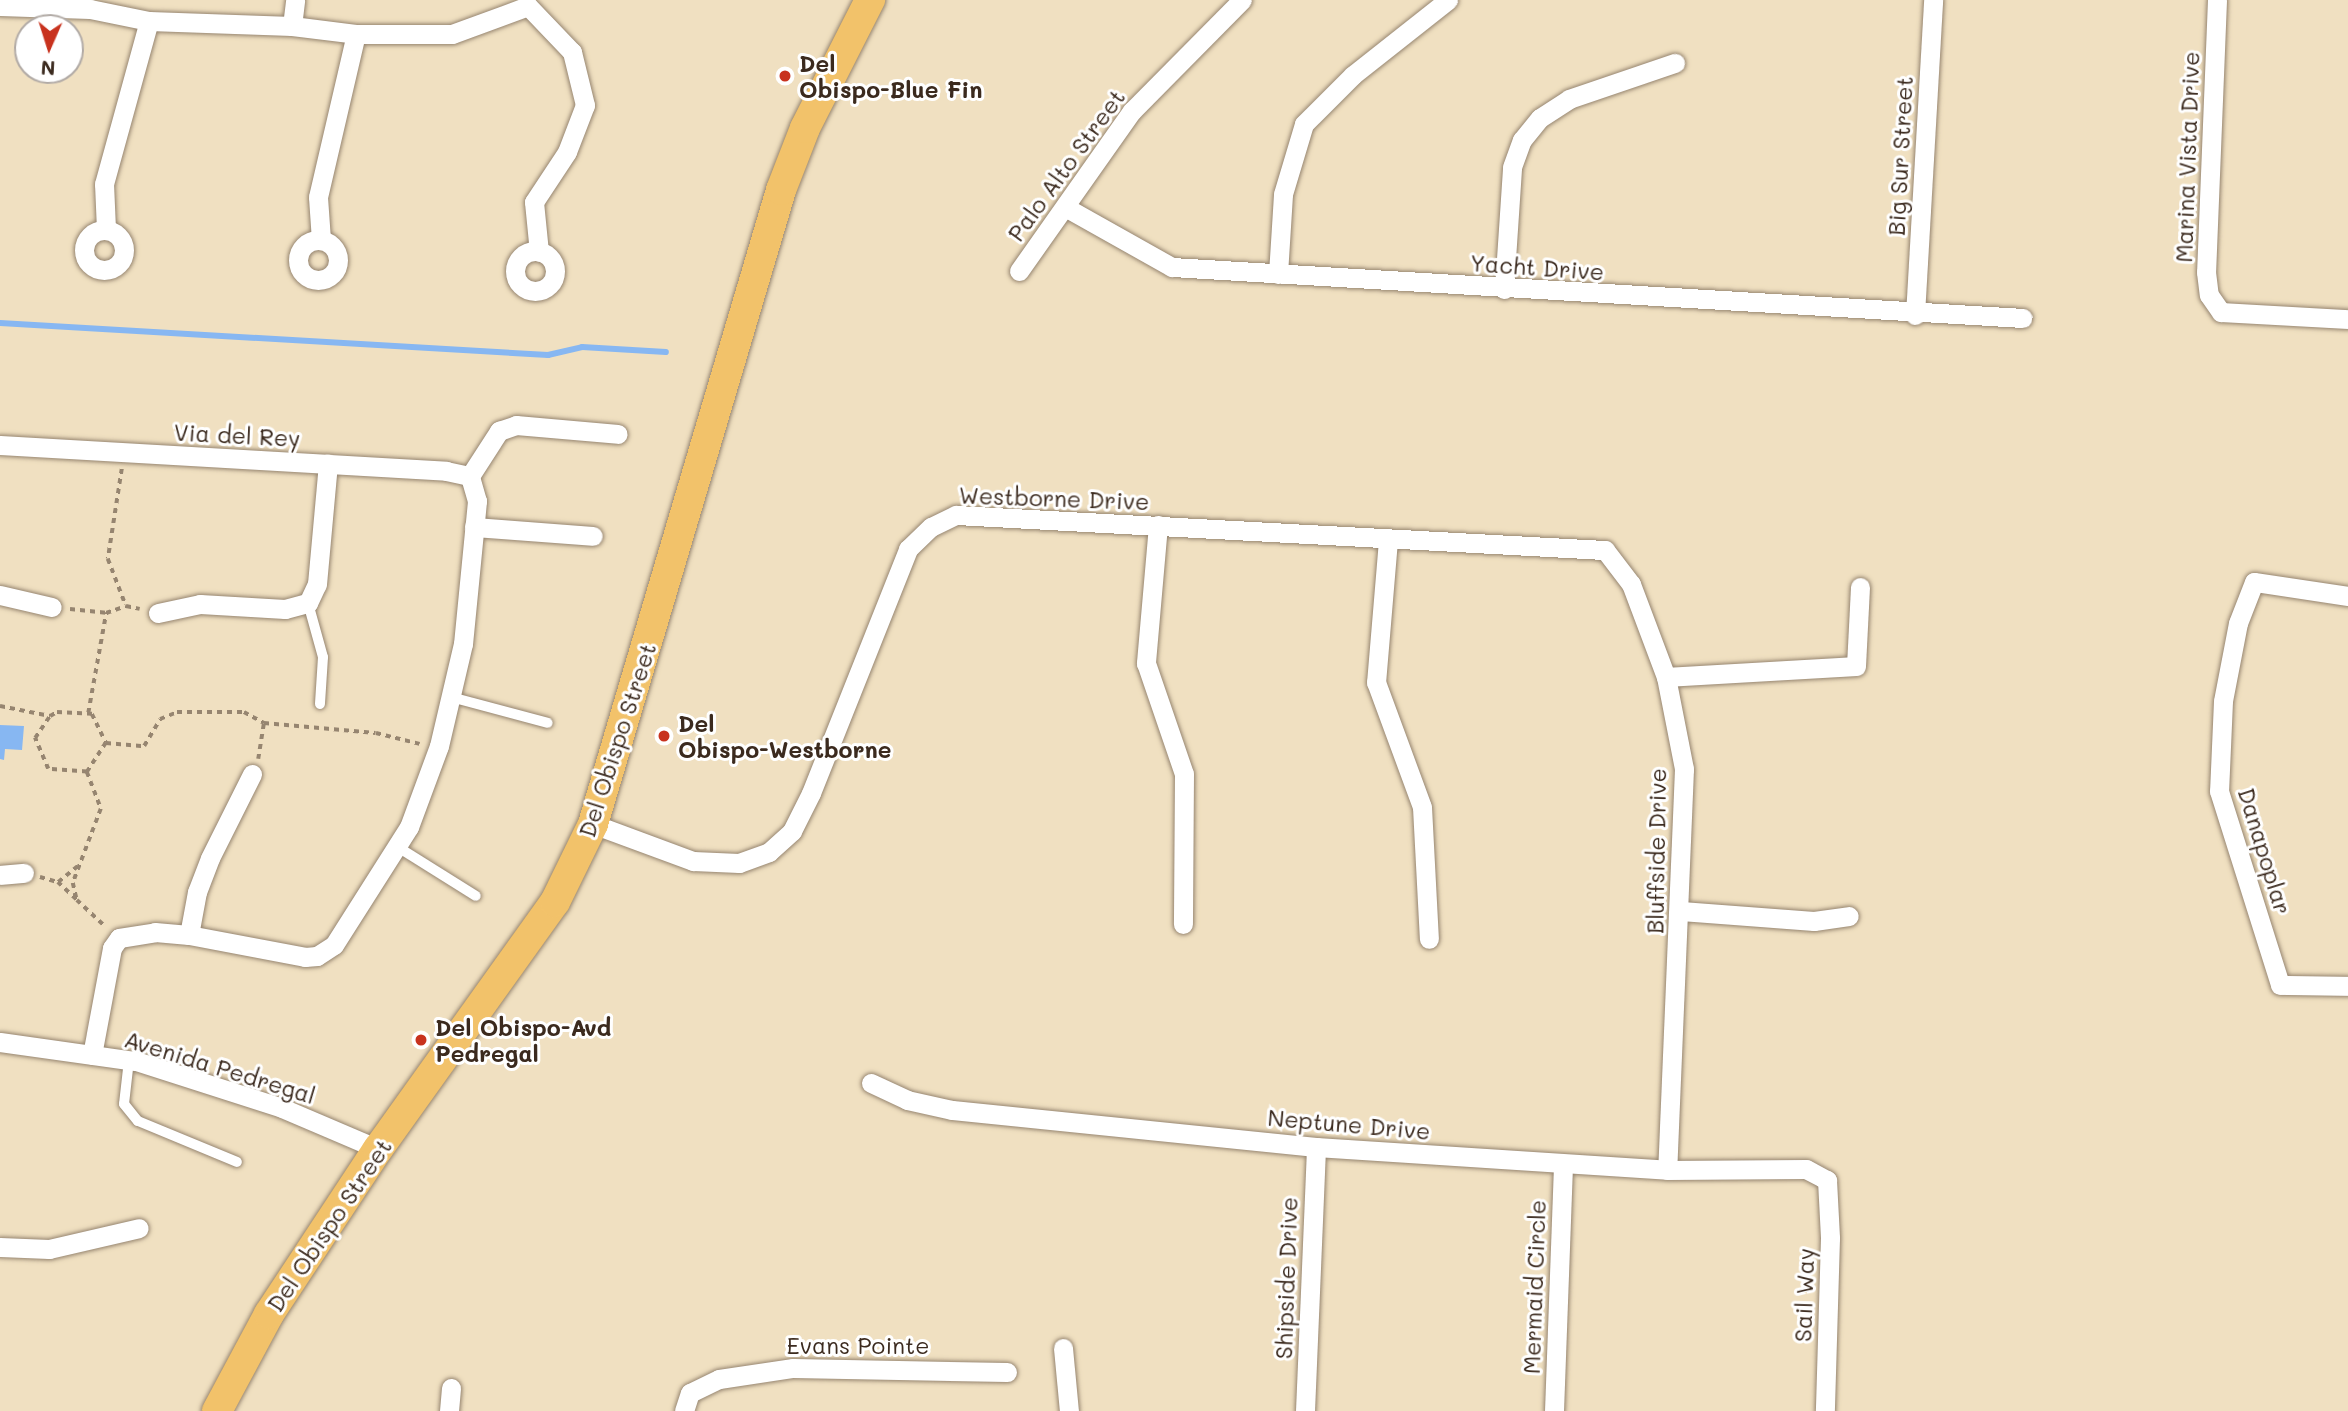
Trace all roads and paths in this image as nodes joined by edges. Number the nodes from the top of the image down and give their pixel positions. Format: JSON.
{"nodes":[{"id":1,"x":295,"y":0,"type":"edge"},
{"id":2,"x":870,"y":0,"type":"edge"},
{"id":3,"x":1242,"y":0,"type":"edge"},
{"id":4,"x":1448,"y":0,"type":"edge"},
{"id":5,"x":1933,"y":0,"type":"edge"},
{"id":6,"x":2217,"y":0,"type":"edge"},
{"id":7,"x":531,"y":3,"type":"edge"},
{"id":8,"x":91,"y":4,"type":"edge"},
{"id":9,"x":0,"y":6,"type":"edge"},
{"id":10,"x":149,"y":20,"type":"junction"},
{"id":11,"x":292,"y":26,"type":"junction"},
{"id":12,"x":356,"y":34,"type":"junction"},
{"id":13,"x":1675,"y":63,"type":"dead end"},
{"id":14,"x":1065,"y":207,"type":"junction"},
{"id":15,"x":106,"y":229,"type":"dead end"},
{"id":16,"x":321,"y":240,"type":"dead end"},
{"id":17,"x":539,"y":251,"type":"dead end"},
{"id":18,"x":1019,"y":271,"type":"dead end"},
{"id":19,"x":1278,"y":274,"type":"junction"},
{"id":20,"x":1504,"y":289,"type":"junction"},
{"id":21,"x":1915,"y":315,"type":"junction"},
{"id":22,"x":2022,"y":318,"type":"dead end"},
{"id":23,"x":2348,"y":319,"type":"edge"},
{"id":24,"x":618,"y":434,"type":"dead end"},
{"id":25,"x":0,"y":446,"type":"edge"},
{"id":26,"x":125,"y":453,"type":"junction"},
{"id":27,"x":328,"y":464,"type":"junction"},
{"id":28,"x":470,"y":476,"type":"junction"},
{"id":29,"x":1158,"y":525,"type":"junction"},
{"id":30,"x":474,"y":527,"type":"junction"},
{"id":31,"x":593,"y":536,"type":"dead end"},
{"id":32,"x":1388,"y":540,"type":"junction"},
{"id":33,"x":1605,"y":550,"type":"joint"},
{"id":34,"x":1860,"y":587,"type":"dead end"},
{"id":35,"x":0,"y":595,"type":"edge"},
{"id":36,"x":2348,"y":596,"type":"edge"},
{"id":37,"x":308,"y":603,"type":"junction"},
{"id":38,"x":126,"y":606,"type":"junction"},
{"id":39,"x":52,"y":607,"type":"joint"},
{"id":40,"x":106,"y":613,"type":"junction"},
{"id":41,"x":158,"y":613,"type":"joint"},
{"id":42,"x":1666,"y":677,"type":"junction"},
{"id":43,"x":451,"y":697,"type":"junction"},
{"id":44,"x":320,"y":704,"type":"dead end"},
{"id":45,"x":0,"y":706,"type":"edge"},
{"id":46,"x":88,"y":713,"type":"junction"},
{"id":47,"x":50,"y":716,"type":"junction"},
{"id":48,"x":264,"y":723,"type":"junction"},
{"id":49,"x":548,"y":723,"type":"dead end"},
{"id":50,"x":106,"y":743,"type":"junction"},
{"id":51,"x":439,"y":746,"type":"junction"},
{"id":52,"x":87,"y":772,"type":"junction"},
{"id":53,"x":252,"y":774,"type":"joint"},
{"id":54,"x":593,"y":824,"type":"junction"},
{"id":55,"x":396,"y":846,"type":"junction"},
{"id":56,"x":80,"y":864,"type":"junction"},
{"id":57,"x":24,"y":873,"type":"joint"},
{"id":58,"x":0,"y":875,"type":"edge"},
{"id":59,"x":58,"y":882,"type":"junction"},
{"id":60,"x":476,"y":896,"type":"dead end"},
{"id":61,"x":77,"y":900,"type":"junction"},
{"id":62,"x":1681,"y":911,"type":"junction"},
{"id":63,"x":1849,"y":916,"type":"dead end"},
{"id":64,"x":1183,"y":924,"type":"dead end"},
{"id":65,"x":189,"y":935,"type":"junction"},
{"id":66,"x":119,"y":938,"type":"junction"},
{"id":67,"x":1429,"y":939,"type":"dead end"},
{"id":68,"x":2348,"y":986,"type":"edge"},
{"id":69,"x":0,"y":1042,"type":"edge"},
{"id":70,"x":92,"y":1055,"type":"junction"},
{"id":71,"x":129,"y":1060,"type":"junction"},
{"id":72,"x":871,"y":1083,"type":"dead end"},
{"id":73,"x":1316,"y":1147,"type":"junction"},
{"id":74,"x":378,"y":1149,"type":"junction"},
{"id":75,"x":237,"y":1161,"type":"dead end"},
{"id":76,"x":1563,"y":1165,"type":"junction"},
{"id":77,"x":1667,"y":1170,"type":"junction"},
{"id":78,"x":1827,"y":1180,"type":"joint"},
{"id":79,"x":139,"y":1228,"type":"dead end"},
{"id":80,"x":0,"y":1247,"type":"edge"},
{"id":81,"x":1063,"y":1349,"type":"dead end"},
{"id":82,"x":1007,"y":1372,"type":"dead end"},
{"id":83,"x":451,"y":1388,"type":"dead end"},
{"id":84,"x":217,"y":1411,"type":"edge"},
{"id":85,"x":449,"y":1411,"type":"edge"},
{"id":86,"x":684,"y":1411,"type":"edge"},
{"id":87,"x":1069,"y":1411,"type":"edge"},
{"id":88,"x":1305,"y":1411,"type":"edge"},
{"id":89,"x":1554,"y":1411,"type":"edge"},
{"id":90,"x":1825,"y":1411,"type":"edge"}],
"edges":[{"from":1,"to":11,"type":"street"},
{"from":2,"to":54,"type":"main road","name":"Del Obispo Street"},
{"from":3,"to":14,"type":"street","name":"Palo Alto Street"},
{"from":4,"to":19,"type":"street"},
{"from":5,"to":21,"type":"street","name":"Big Sur Street"},
{"from":6,"to":23,"type":"street","name":"Marina Vista Drive"},
{"from":7,"to":12,"type":"street"},
{"from":7,"to":17,"type":"street"},
{"from":8,"to":9,"type":"street"},
{"from":8,"to":10,"type":"street"},
{"from":10,"to":11,"type":"street"},
{"from":10,"to":15,"type":"street"},
{"from":11,"to":12,"type":"street"},
{"from":12,"to":16,"type":"street"},
{"from":13,"to":20,"type":"street"},
{"from":14,"to":18,"type":"street","name":"Palo Alto Street"},
{"from":14,"to":19,"type":"street","name":"Yacht Drive"},
{"from":19,"to":20,"type":"street","name":"Yacht Drive"},
{"from":20,"to":21,"type":"street","name":"Yacht Drive"},
{"from":21,"to":22,"type":"street","name":"Yacht Drive"},
{"from":24,"to":28,"type":"street"},
{"from":25,"to":26,"type":"street","name":"Via del Rey"},
{"from":26,"to":27,"type":"street","name":"Via del Rey"},
{"from":26,"to":38,"type":"path"},
{"from":27,"to":28,"type":"street","name":"Via del Rey"},
{"from":27,"to":37,"type":"street"},
{"from":28,"to":30,"type":"street"},
{"from":29,"to":32,"type":"street","name":"Westborne Drive"},
{"from":29,"to":54,"type":"street","name":"Westborne Drive"},
{"from":29,"to":64,"type":"street"},
{"from":30,"to":31,"type":"street"},
{"from":30,"to":43,"type":"street"},
{"from":32,"to":33,"type":"street","name":"Westborne Drive"},
{"from":32,"to":67,"type":"street"},
{"from":33,"to":42,"type":"street","name":"Bluffside Drive"},
{"from":34,"to":42,"type":"street"},
{"from":35,"to":39,"type":"street"},
{"from":36,"to":68,"type":"street","name":"Danapoplar"},
{"from":37,"to":41,"type":"street"},
{"from":37,"to":44,"type":"lane"},
{"from":38,"to":40,"type":"path"},
{"from":38,"to":41,"type":"path"},
{"from":39,"to":40,"type":"path"},
{"from":40,"to":46,"type":"path"},
{"from":42,"to":62,"type":"street","name":"Bluffside Drive"},
{"from":43,"to":49,"type":"lane"},
{"from":43,"to":51,"type":"street"},
{"from":45,"to":47,"type":"path"},
{"from":46,"to":47,"type":"path"},
{"from":46,"to":50,"type":"path"},
{"from":47,"to":52,"type":"path"},
{"from":48,"to":50,"type":"path"},
{"from":48,"to":51,"type":"path"},
{"from":48,"to":53,"type":"path"},
{"from":50,"to":52,"type":"path"},
{"from":51,"to":55,"type":"street"},
{"from":52,"to":56,"type":"path"},
{"from":53,"to":65,"type":"street"},
{"from":54,"to":74,"type":"main road","name":"Del Obispo Street"},
{"from":55,"to":60,"type":"lane"},
{"from":55,"to":65,"type":"street"},
{"from":56,"to":59,"type":"path"},
{"from":56,"to":61,"type":"path"},
{"from":57,"to":58,"type":"street"},
{"from":57,"to":59,"type":"path"},
{"from":59,"to":61,"type":"path"},
{"from":61,"to":66,"type":"path"},
{"from":62,"to":63,"type":"street"},
{"from":62,"to":77,"type":"street","name":"Bluffside Drive"},
{"from":65,"to":66,"type":"street"},
{"from":66,"to":70,"type":"street"},
{"from":69,"to":70,"type":"street","name":"Avenida Pedregal"},
{"from":70,"to":71,"type":"street","name":"Avenida Pedregal"},
{"from":71,"to":74,"type":"street","name":"Avenida Pedregal"},
{"from":71,"to":75,"type":"lane"},
{"from":72,"to":73,"type":"street","name":"Neptune Drive"},
{"from":73,"to":76,"type":"street","name":"Neptune Drive"},
{"from":73,"to":88,"type":"street","name":"Shipside Drive"},
{"from":74,"to":84,"type":"main road","name":"Del Obispo Street"},
{"from":76,"to":77,"type":"street","name":"Neptune Drive"},
{"from":76,"to":89,"type":"street","name":"Mermaid Circle"},
{"from":77,"to":78,"type":"street","name":"Neptune Drive"},
{"from":78,"to":90,"type":"street","name":"Sail Way"},
{"from":79,"to":80,"type":"street"},
{"from":81,"to":87,"type":"street"},
{"from":82,"to":86,"type":"street","name":"Evans Pointe"},
{"from":83,"to":85,"type":"street"}]}
